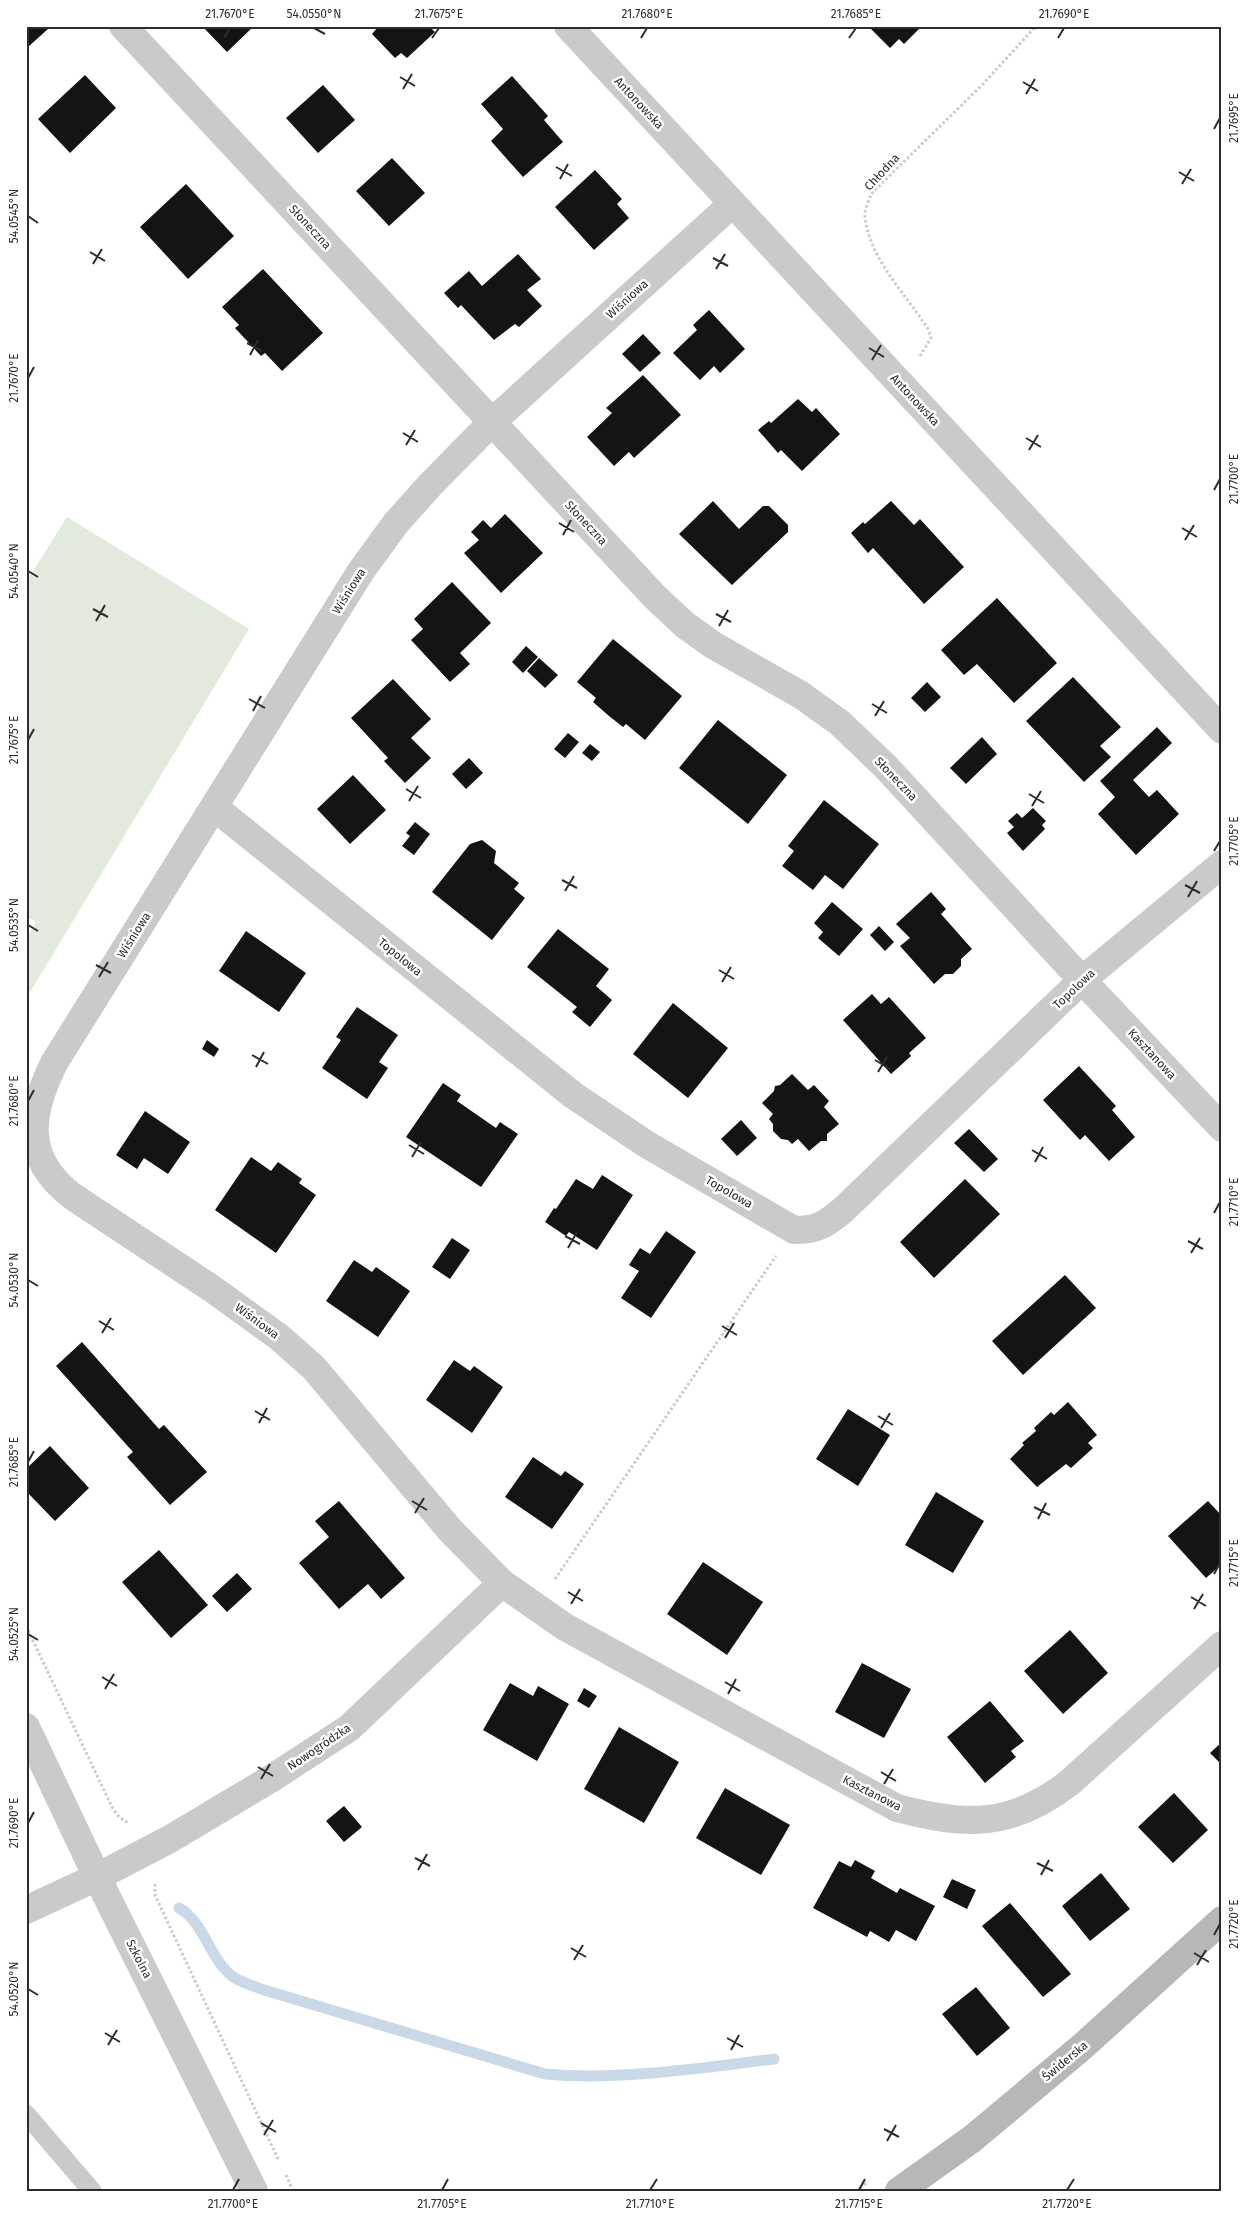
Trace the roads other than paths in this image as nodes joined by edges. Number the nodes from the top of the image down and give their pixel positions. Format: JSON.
{"nodes":[{"id":1,"x":123,"y":26,"type":"edge"},
{"id":2,"x":568,"y":26,"type":"edge"},
{"id":3,"x":732,"y":204,"type":"junction"},
{"id":4,"x":492,"y":422,"type":"junction"},
{"id":5,"x":1222,"y":730,"type":"edge"},
{"id":6,"x":214,"y":807,"type":"junction"},
{"id":7,"x":1222,"y":864,"type":"edge"},
{"id":8,"x":1082,"y":980,"type":"junction"},
{"id":9,"x":1222,"y":1128,"type":"edge"},
{"id":10,"x":502,"y":1583,"type":"junction"},
{"id":11,"x":558,"y":1622,"type":"joint"},
{"id":12,"x":1222,"y":1645,"type":"edge"},
{"id":13,"x":26,"y":1727,"type":"edge"},
{"id":14,"x":97,"y":1877,"type":"junction"},
{"id":15,"x":26,"y":1910,"type":"edge"},
{"id":16,"x":1222,"y":1920,"type":"edge"},
{"id":17,"x":26,"y":2114,"type":"edge"},
{"id":18,"x":92,"y":2191,"type":"edge"},
{"id":19,"x":254,"y":2191,"type":"edge"},
{"id":20,"x":899,"y":2191,"type":"edge"}],
"edges":[{"from":1,"to":4,"type":"street","name":"Słoneczna"},
{"from":2,"to":3,"type":"street","name":"Antonowska"},
{"from":3,"to":4,"type":"street","name":"Wiśniowa"},
{"from":3,"to":5,"type":"street","name":"Antonowska"},
{"from":4,"to":6,"type":"street","name":"Wiśniowa"},
{"from":4,"to":8,"type":"street","name":"Słoneczna"},
{"from":6,"to":8,"type":"street","name":"Topolowa"},
{"from":6,"to":10,"type":"street","name":"Wiśniowa"},
{"from":7,"to":8,"type":"street","name":"Topolowa"},
{"from":8,"to":9,"type":"street","name":"Kasztanowa"},
{"from":10,"to":11,"type":"street","name":"Wiśniowa"},
{"from":10,"to":14,"type":"street","name":"Nowogródzka"},
{"from":11,"to":12,"type":"street","name":"Kasztanowa"},
{"from":13,"to":14,"type":"street","name":"Szkolna"},
{"from":14,"to":15,"type":"street","name":"Nowogródzka"},
{"from":14,"to":19,"type":"street","name":"Szkolna"},
{"from":16,"to":20,"type":"street","name":"Świderska"},
{"from":17,"to":18,"type":"lane"}]}
